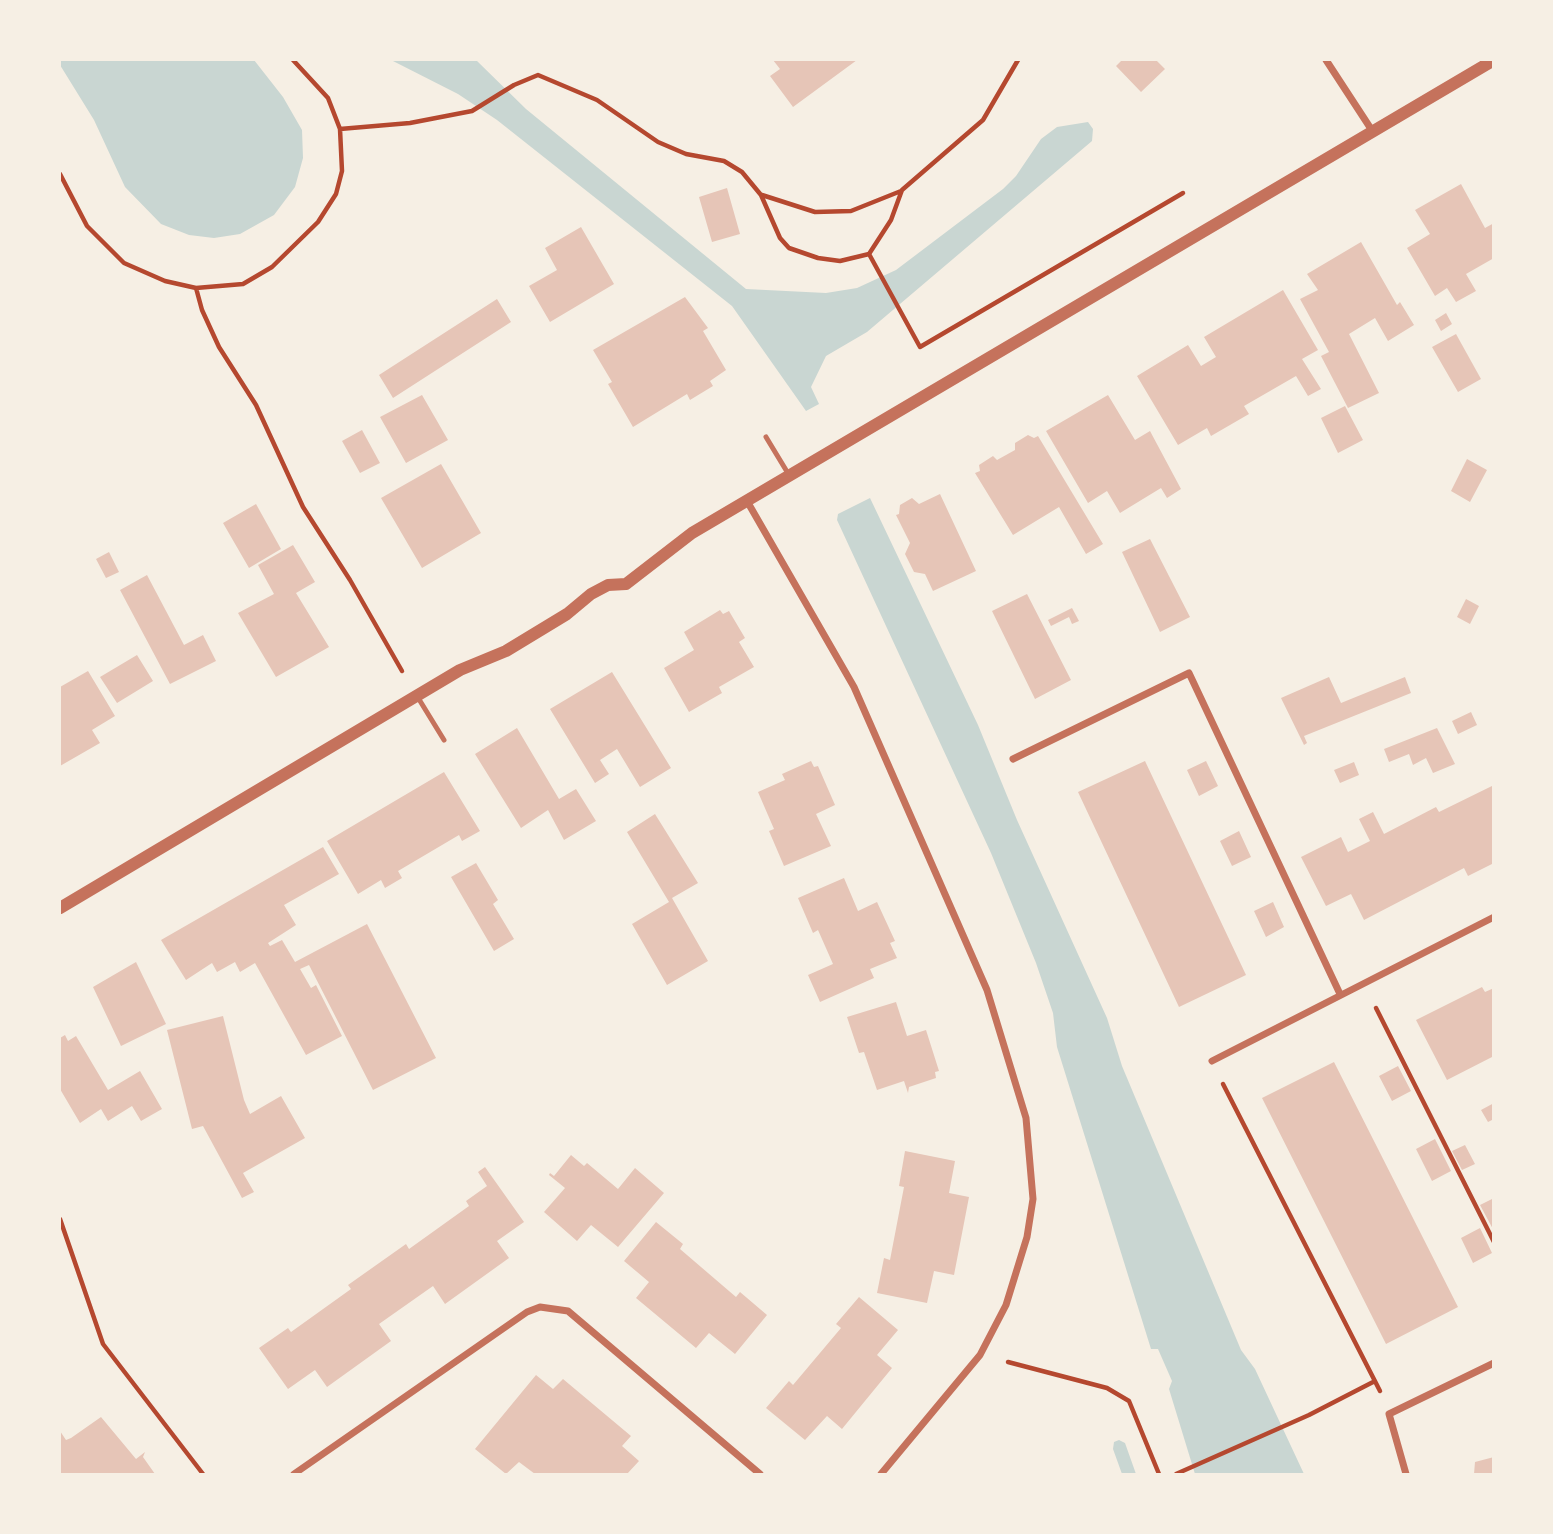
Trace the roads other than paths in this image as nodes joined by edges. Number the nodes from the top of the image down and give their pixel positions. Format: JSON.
{"nodes":[{"id":1,"x":1326,"y":60,"type":"edge"},
{"id":2,"x":1493,"y":60,"type":"edge"},
{"id":3,"x":1373,"y":132,"type":"junction"},
{"id":4,"x":766,"y":437,"type":"dead end"},
{"id":5,"x":789,"y":475,"type":"junction"},
{"id":6,"x":747,"y":501,"type":"junction"},
{"id":7,"x":417,"y":696,"type":"junction"},
{"id":8,"x":444,"y":740,"type":"dead end"},
{"id":9,"x":1013,"y":759,"type":"dead end"},
{"id":10,"x":60,"y":908,"type":"edge"},
{"id":11,"x":1493,"y":918,"type":"edge"},
{"id":12,"x":1340,"y":994,"type":"junction"},
{"id":13,"x":1212,"y":1061,"type":"road end"},
{"id":14,"x":1493,"y":1363,"type":"edge"},
{"id":15,"x":295,"y":1475,"type":"edge"},
{"id":16,"x":760,"y":1475,"type":"edge"},
{"id":17,"x":880,"y":1475,"type":"edge"},
{"id":18,"x":1406,"y":1475,"type":"edge"}],
"edges":[{"from":1,"to":3,"type":"street"},
{"from":2,"to":3,"type":"street"},
{"from":3,"to":5,"type":"street"},
{"from":4,"to":5,"type":"lane"},
{"from":5,"to":6,"type":"street"},
{"from":6,"to":7,"type":"street"},
{"from":6,"to":17,"type":"street"},
{"from":7,"to":8,"type":"lane"},
{"from":7,"to":10,"type":"street"},
{"from":9,"to":12,"type":"street"},
{"from":11,"to":12,"type":"street"},
{"from":12,"to":13,"type":"street"},
{"from":14,"to":18,"type":"street"},
{"from":15,"to":16,"type":"street"}]}
